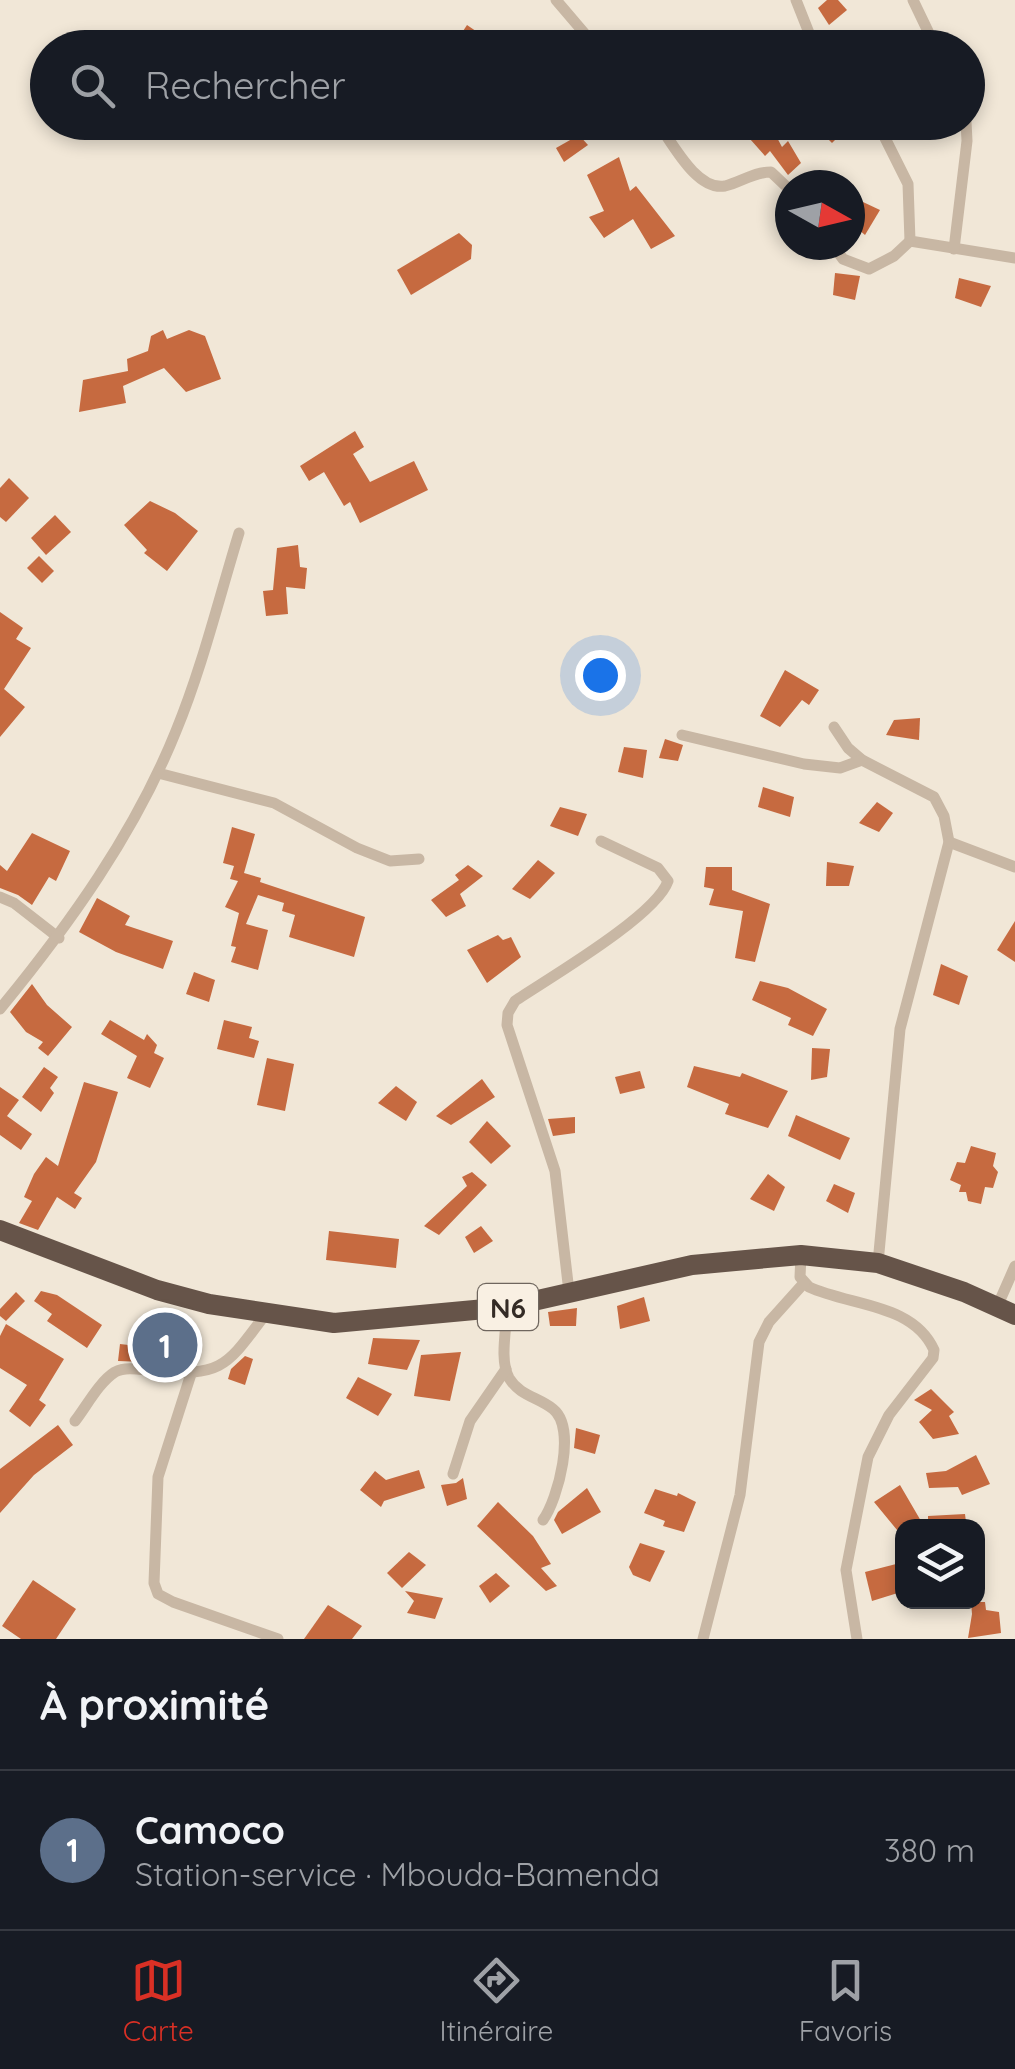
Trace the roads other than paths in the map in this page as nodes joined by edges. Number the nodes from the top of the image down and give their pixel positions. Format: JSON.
{"nodes":[{"id":1,"x":556,"y":0,"type":"edge"},
{"id":2,"x":796,"y":0,"type":"edge"},
{"id":3,"x":912,"y":0,"type":"edge"},
{"id":4,"x":582,"y":30,"type":"edge"},
{"id":5,"x":808,"y":30,"type":"edge"},
{"id":6,"x":927,"y":30,"type":"edge"},
{"id":7,"x":671,"y":140,"type":"edge"},
{"id":8,"x":886,"y":140,"type":"edge"},
{"id":9,"x":968,"y":140,"type":"edge"},
{"id":10,"x":775,"y":176,"type":"edge"},
{"id":11,"x":910,"y":241,"type":"junction"},
{"id":12,"x":954,"y":249,"type":"junction"},
{"id":13,"x":1015,"y":258,"type":"edge"},
{"id":14,"x":846,"y":260,"type":"edge"},
{"id":15,"x":239,"y":533,"type":"dead end"},
{"id":16,"x":834,"y":727,"type":"dead end"},
{"id":17,"x":682,"y":735,"type":"dead end"},
{"id":18,"x":862,"y":760,"type":"junction"},
{"id":19,"x":158,"y":773,"type":"junction"},
{"id":20,"x":600,"y":840,"type":"dead end"},
{"id":21,"x":949,"y":842,"type":"junction"},
{"id":22,"x":419,"y":859,"type":"dead end"},
{"id":23,"x":1015,"y":867,"type":"edge"},
{"id":24,"x":0,"y":897,"type":"edge"},
{"id":25,"x":59,"y":938,"type":"junction"},
{"id":26,"x":0,"y":1010,"type":"edge"},
{"id":27,"x":0,"y":1230,"type":"edge"},
{"id":28,"x":801,"y":1255,"type":"junction"},
{"id":29,"x":878,"y":1263,"type":"junction"},
{"id":30,"x":1015,"y":1266,"type":"edge"},
{"id":31,"x":804,"y":1283,"type":"junction"},
{"id":32,"x":569,"y":1292,"type":"junction"},
{"id":33,"x":507,"y":1307,"type":"junction"},
{"id":34,"x":1006,"y":1311,"type":"edge"},
{"id":35,"x":268,"y":1312,"type":"junction"},
{"id":36,"x":506,"y":1369,"type":"junction"},
{"id":37,"x":190,"y":1374,"type":"junction"},
{"id":38,"x":75,"y":1421,"type":"dead end"},
{"id":39,"x":452,"y":1474,"type":"dead end"},
{"id":40,"x":542,"y":1520,"type":"dead end"},
{"id":41,"x":278,"y":1639,"type":"edge"},
{"id":42,"x":703,"y":1639,"type":"edge"},
{"id":43,"x":857,"y":1639,"type":"edge"}],
"edges":[{"from":1,"to":4,"type":"street"},
{"from":2,"to":5,"type":"street"},
{"from":3,"to":6,"type":"street"},
{"from":7,"to":10,"type":"street"},
{"from":8,"to":11,"type":"street"},
{"from":9,"to":12,"type":"street"},
{"from":11,"to":12,"type":"street"},
{"from":11,"to":14,"type":"street"},
{"from":12,"to":13,"type":"street"},
{"from":15,"to":19,"type":"street"},
{"from":16,"to":18,"type":"street"},
{"from":17,"to":18,"type":"street"},
{"from":18,"to":21,"type":"street"},
{"from":19,"to":22,"type":"street"},
{"from":19,"to":25,"type":"street"},
{"from":20,"to":32,"type":"street"},
{"from":21,"to":23,"type":"street"},
{"from":21,"to":29,"type":"street"},
{"from":24,"to":25,"type":"street"},
{"from":25,"to":26,"type":"street"},
{"from":27,"to":35,"type":"highway","number":"N6"},
{"from":28,"to":29,"type":"highway","number":"N6"},
{"from":28,"to":31,"type":"street"},
{"from":28,"to":32,"type":"highway","number":"N6"},
{"from":29,"to":34,"type":"highway","number":"N6"},
{"from":30,"to":34,"type":"street"},
{"from":31,"to":42,"type":"street"},
{"from":31,"to":43,"type":"street"},
{"from":32,"to":33,"type":"highway","number":"N6"},
{"from":33,"to":35,"type":"highway","number":"N6"},
{"from":33,"to":36,"type":"street"},
{"from":35,"to":37,"type":"street"},
{"from":36,"to":39,"type":"street"},
{"from":36,"to":40,"type":"street"},
{"from":37,"to":38,"type":"street"},
{"from":37,"to":41,"type":"street"}]}
